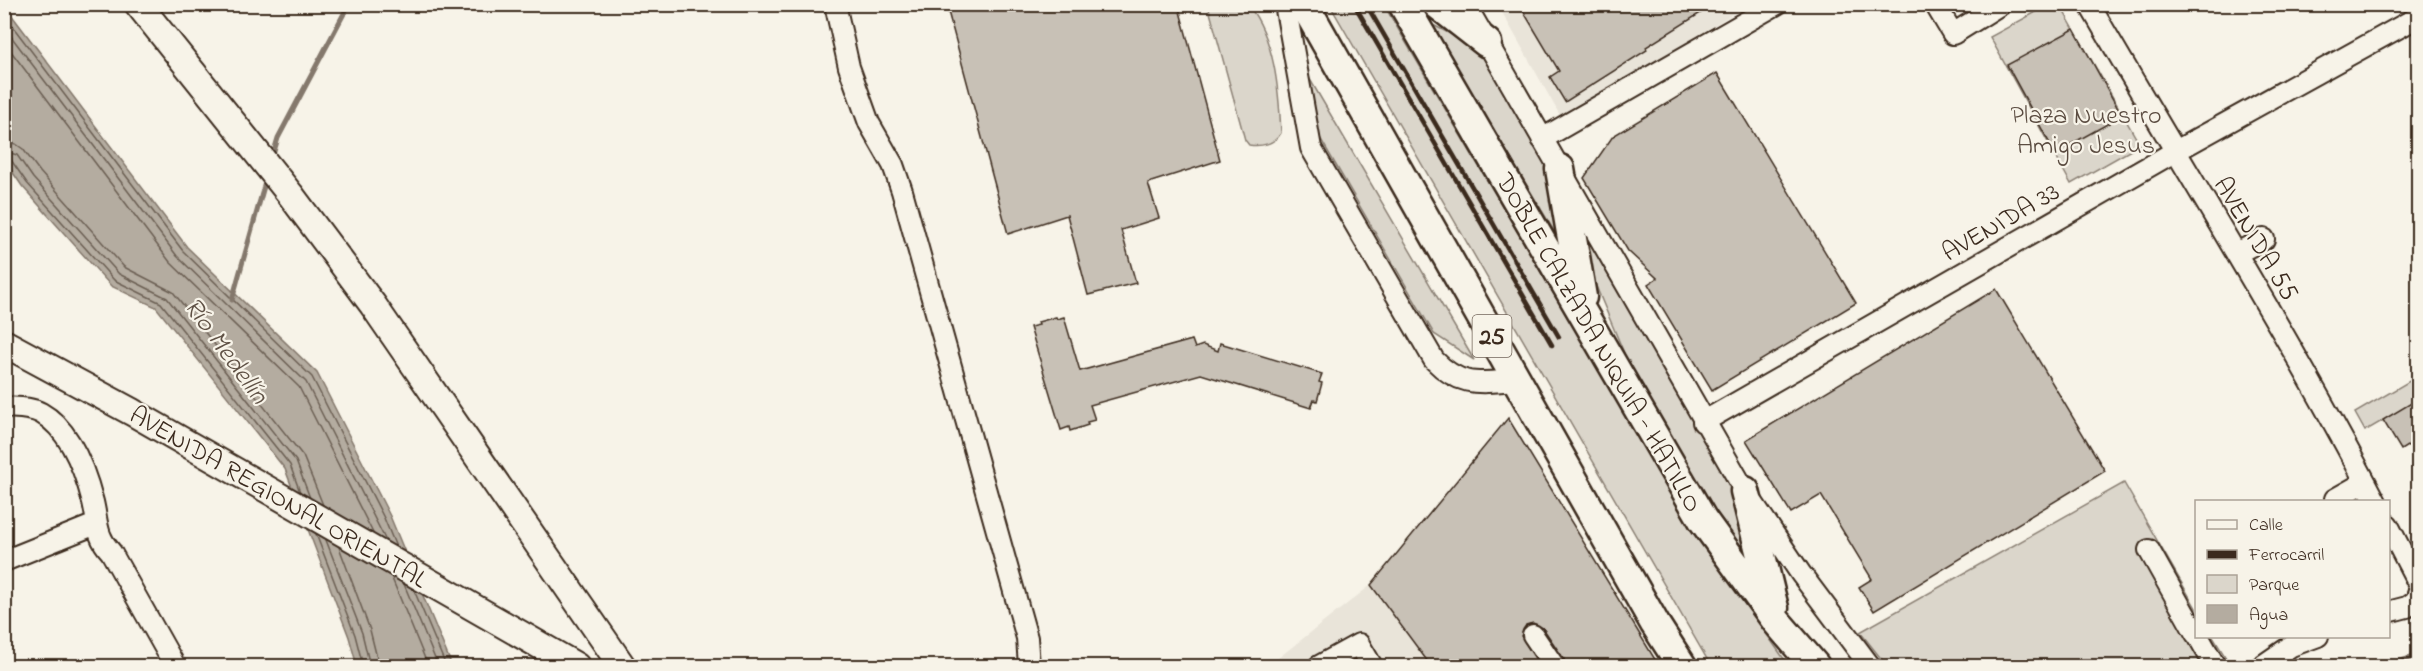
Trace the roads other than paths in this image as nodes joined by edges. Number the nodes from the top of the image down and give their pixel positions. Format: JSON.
{"nodes":[{"id":1,"x":138,"y":4,"type":"edge"},
{"id":2,"x":835,"y":4,"type":"edge"},
{"id":3,"x":1285,"y":4,"type":"edge"},
{"id":4,"x":1304,"y":4,"type":"edge"},
{"id":5,"x":1403,"y":4,"type":"edge"},
{"id":6,"x":1437,"y":4,"type":"edge"},
{"id":7,"x":1465,"y":4,"type":"edge"},
{"id":8,"x":1777,"y":4,"type":"edge"},
{"id":9,"x":1935,"y":4,"type":"edge"},
{"id":10,"x":2001,"y":4,"type":"edge"},
{"id":11,"x":2089,"y":4,"type":"edge"},
{"id":12,"x":2418,"y":17,"type":"edge"},
{"id":13,"x":1487,"y":43,"type":"junction"},
{"id":14,"x":1542,"y":139,"type":"junction"},
{"id":15,"x":2174,"y":152,"type":"junction"},
{"id":16,"x":1560,"y":169,"type":"junction"},
{"id":17,"x":2264,"y":239,"type":"dead end"},
{"id":18,"x":2237,"y":253,"type":"junction"},
{"id":19,"x":1585,"y":314,"type":"junction"},
{"id":20,"x":4,"y":342,"type":"edge"},
{"id":21,"x":1518,"y":380,"type":"junction"},
{"id":22,"x":4,"y":407,"type":"edge"},
{"id":23,"x":1703,"y":422,"type":"junction"},
{"id":24,"x":2365,"y":482,"type":"junction"},
{"id":25,"x":1745,"y":491,"type":"junction"},
{"id":26,"x":2335,"y":499,"type":"dead end"},
{"id":27,"x":2375,"y":500,"type":"edge"},
{"id":28,"x":96,"y":524,"type":"junction"},
{"id":29,"x":2390,"y":529,"type":"edge"},
{"id":30,"x":2149,"y":550,"type":"dead end"},
{"id":31,"x":4,"y":561,"type":"edge"},
{"id":32,"x":2418,"y":583,"type":"edge"},
{"id":33,"x":2418,"y":593,"type":"edge"},
{"id":34,"x":2390,"y":611,"type":"edge"},
{"id":35,"x":1777,"y":622,"type":"junction"},
{"id":36,"x":2195,"y":631,"type":"edge"},
{"id":37,"x":1533,"y":635,"type":"dead end"},
{"id":38,"x":2199,"y":638,"type":"edge"},
{"id":39,"x":2313,"y":638,"type":"edge"},
{"id":40,"x":175,"y":666,"type":"edge"},
{"id":41,"x":576,"y":666,"type":"edge"},
{"id":42,"x":622,"y":666,"type":"edge"},
{"id":43,"x":1029,"y":666,"type":"edge"},
{"id":44,"x":1319,"y":666,"type":"edge"},
{"id":45,"x":1372,"y":666,"type":"edge"},
{"id":46,"x":1554,"y":666,"type":"edge"},
{"id":47,"x":1682,"y":666,"type":"edge"},
{"id":48,"x":1815,"y":666,"type":"edge"},
{"id":49,"x":1870,"y":666,"type":"edge"},
{"id":50,"x":2215,"y":666,"type":"edge"},
{"id":51,"x":2262,"y":666,"type":"edge"}],
"edges":[{"from":1,"to":42,"type":"main road"},
{"from":2,"to":43,"type":"street"},
{"from":3,"to":21,"type":"street"},
{"from":4,"to":21,"type":"highway","number":"25"},
{"from":5,"to":19,"type":"highway","name":"DOBLE CALZADA NIQUIA - HATILLO"},
{"from":6,"to":13,"type":"highway"},
{"from":7,"to":13,"type":"street"},
{"from":8,"to":14,"type":"street"},
{"from":9,"to":10,"type":"street"},
{"from":11,"to":15,"type":"street","name":"AVENIDA 55"},
{"from":12,"to":15,"type":"street","name":"AVENIDA 33"},
{"from":13,"to":14,"type":"street"},
{"from":14,"to":16,"type":"street"},
{"from":15,"to":18,"type":"street","name":"AVENIDA 55"},
{"from":15,"to":23,"type":"street","name":"AVENIDA 33"},
{"from":16,"to":19,"type":"highway"},
{"from":16,"to":23,"type":"street"},
{"from":17,"to":18,"type":"street"},
{"from":18,"to":24,"type":"street","name":"AVENIDA 55"},
{"from":19,"to":35,"type":"highway","name":"DOBLE CALZADA NIQUIA - HATILLO"},
{"from":20,"to":41,"type":"main road","name":"AVENIDA REGIONAL ORIENTAL"},
{"from":21,"to":47,"type":"highway","number":"25"},
{"from":22,"to":28,"type":"street"},
{"from":23,"to":25,"type":"street"},
{"from":24,"to":26,"type":"street"},
{"from":24,"to":27,"type":"street","name":"AVENIDA 55"},
{"from":25,"to":35,"type":"highway"},
{"from":25,"to":49,"type":"street"},
{"from":28,"to":31,"type":"street"},
{"from":28,"to":40,"type":"street"},
{"from":29,"to":32,"type":"street"},
{"from":30,"to":36,"type":"street"},
{"from":33,"to":34,"type":"street"},
{"from":35,"to":48,"type":"highway","name":"DOBLE CALZADA NIQUIA - HATILLO"},
{"from":37,"to":46,"type":"street"},
{"from":38,"to":50,"type":"street"},
{"from":39,"to":51,"type":"street"},
{"from":44,"to":45,"type":"street"}]}
